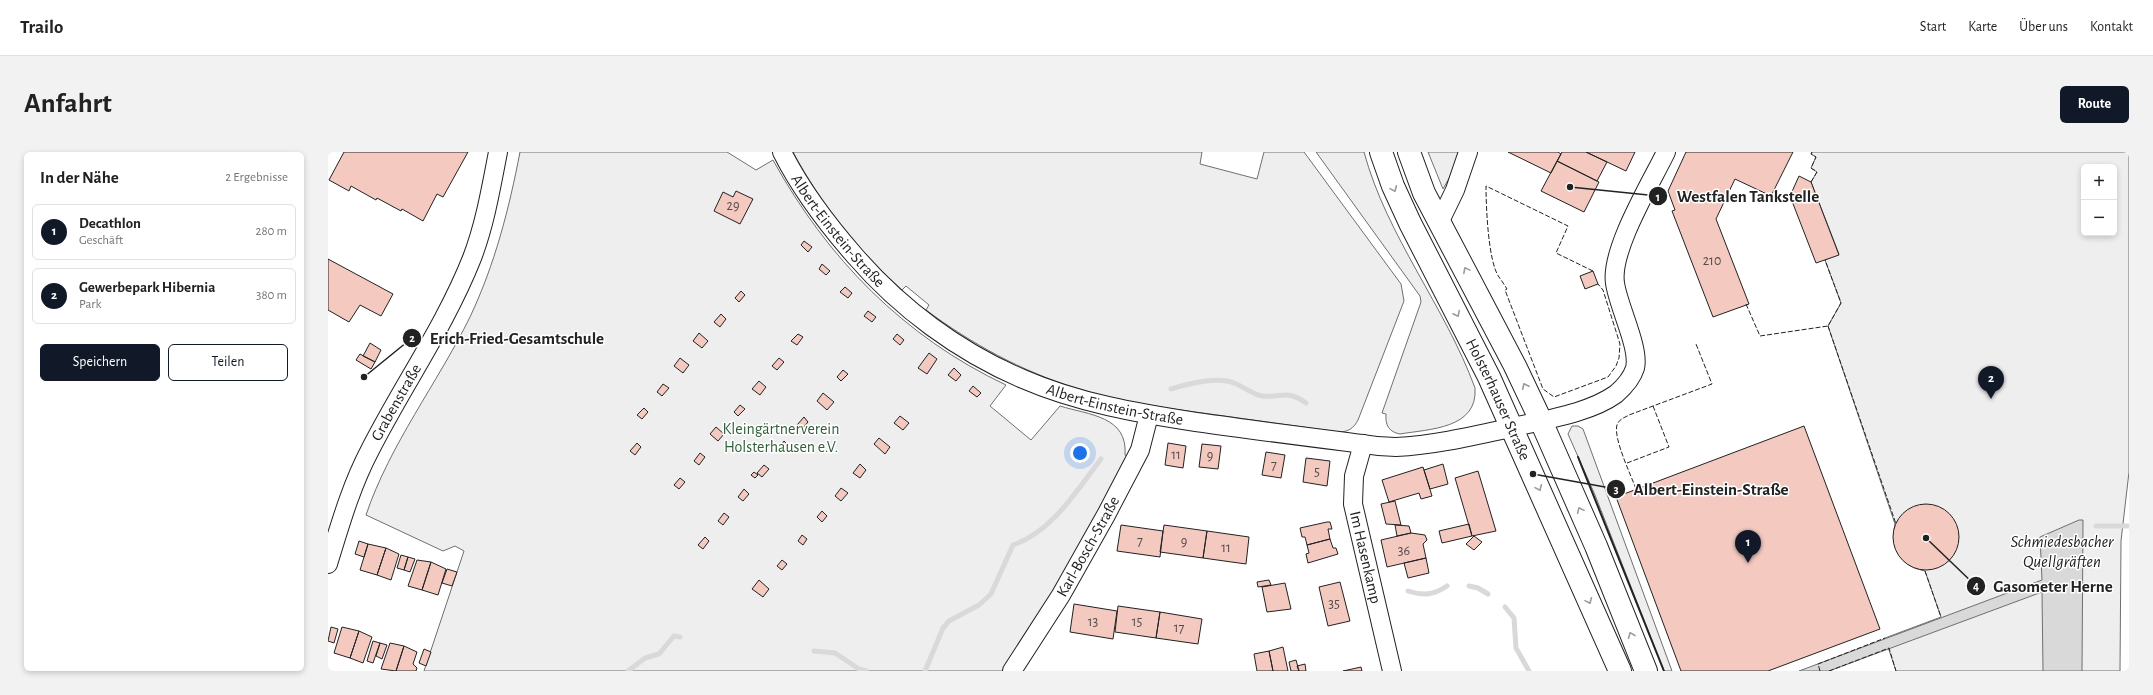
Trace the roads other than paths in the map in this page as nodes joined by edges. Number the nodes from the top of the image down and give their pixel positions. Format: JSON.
{"nodes":[{"id":1,"x":498,"y":152,"type":"edge"},
{"id":2,"x":782,"y":152,"type":"edge"},
{"id":3,"x":1381,"y":152,"type":"edge"},
{"id":4,"x":1409,"y":152,"type":"edge"},
{"id":5,"x":1468,"y":152,"type":"edge"},
{"id":6,"x":1666,"y":152,"type":"edge"},
{"id":7,"x":1440,"y":221,"type":"junction"},
{"id":8,"x":1149,"y":415,"type":"junction"},
{"id":9,"x":1541,"y":421,"type":"junction"},
{"id":10,"x":1511,"y":427,"type":"junction"},
{"id":11,"x":1363,"y":444,"type":"junction"},
{"id":12,"x":328,"y":564,"type":"edge"},
{"id":13,"x":1012,"y":671,"type":"edge"},
{"id":14,"x":1392,"y":671,"type":"edge"},
{"id":15,"x":1620,"y":671,"type":"edge"},
{"id":16,"x":1646,"y":671,"type":"edge"}],
"edges":[{"from":1,"to":12,"type":"street","name":"Grabenstraße"},
{"from":2,"to":8,"type":"street","name":"Albert-Einstein-Straße"},
{"from":3,"to":10,"type":"main road","name":"Holsterhauser Straße","one_way":true},
{"from":4,"to":7,"type":"main road","name":"Holsterhauser Straße"},
{"from":5,"to":7,"type":"street"},
{"from":6,"to":9,"type":"street","name":"Albert-Einstein-Straße"},
{"from":9,"to":7,"type":"main road","name":"Holsterhauser Straße","one_way":true},
{"from":8,"to":11,"type":"street","name":"Albert-Einstein-Straße"},
{"from":8,"to":13,"type":"street","name":"Karl-Bosch-Straße"},
{"from":9,"to":10,"type":"street","name":"Albert-Einstein-Straße"},
{"from":16,"to":9,"type":"main road","name":"Holsterhauser Straße","one_way":true},
{"from":10,"to":11,"type":"street","name":"Albert-Einstein-Straße"},
{"from":10,"to":15,"type":"main road","name":"Holsterhauser Straße","one_way":true},
{"from":11,"to":14,"type":"street","name":"Im Hasenkamp"}]}
